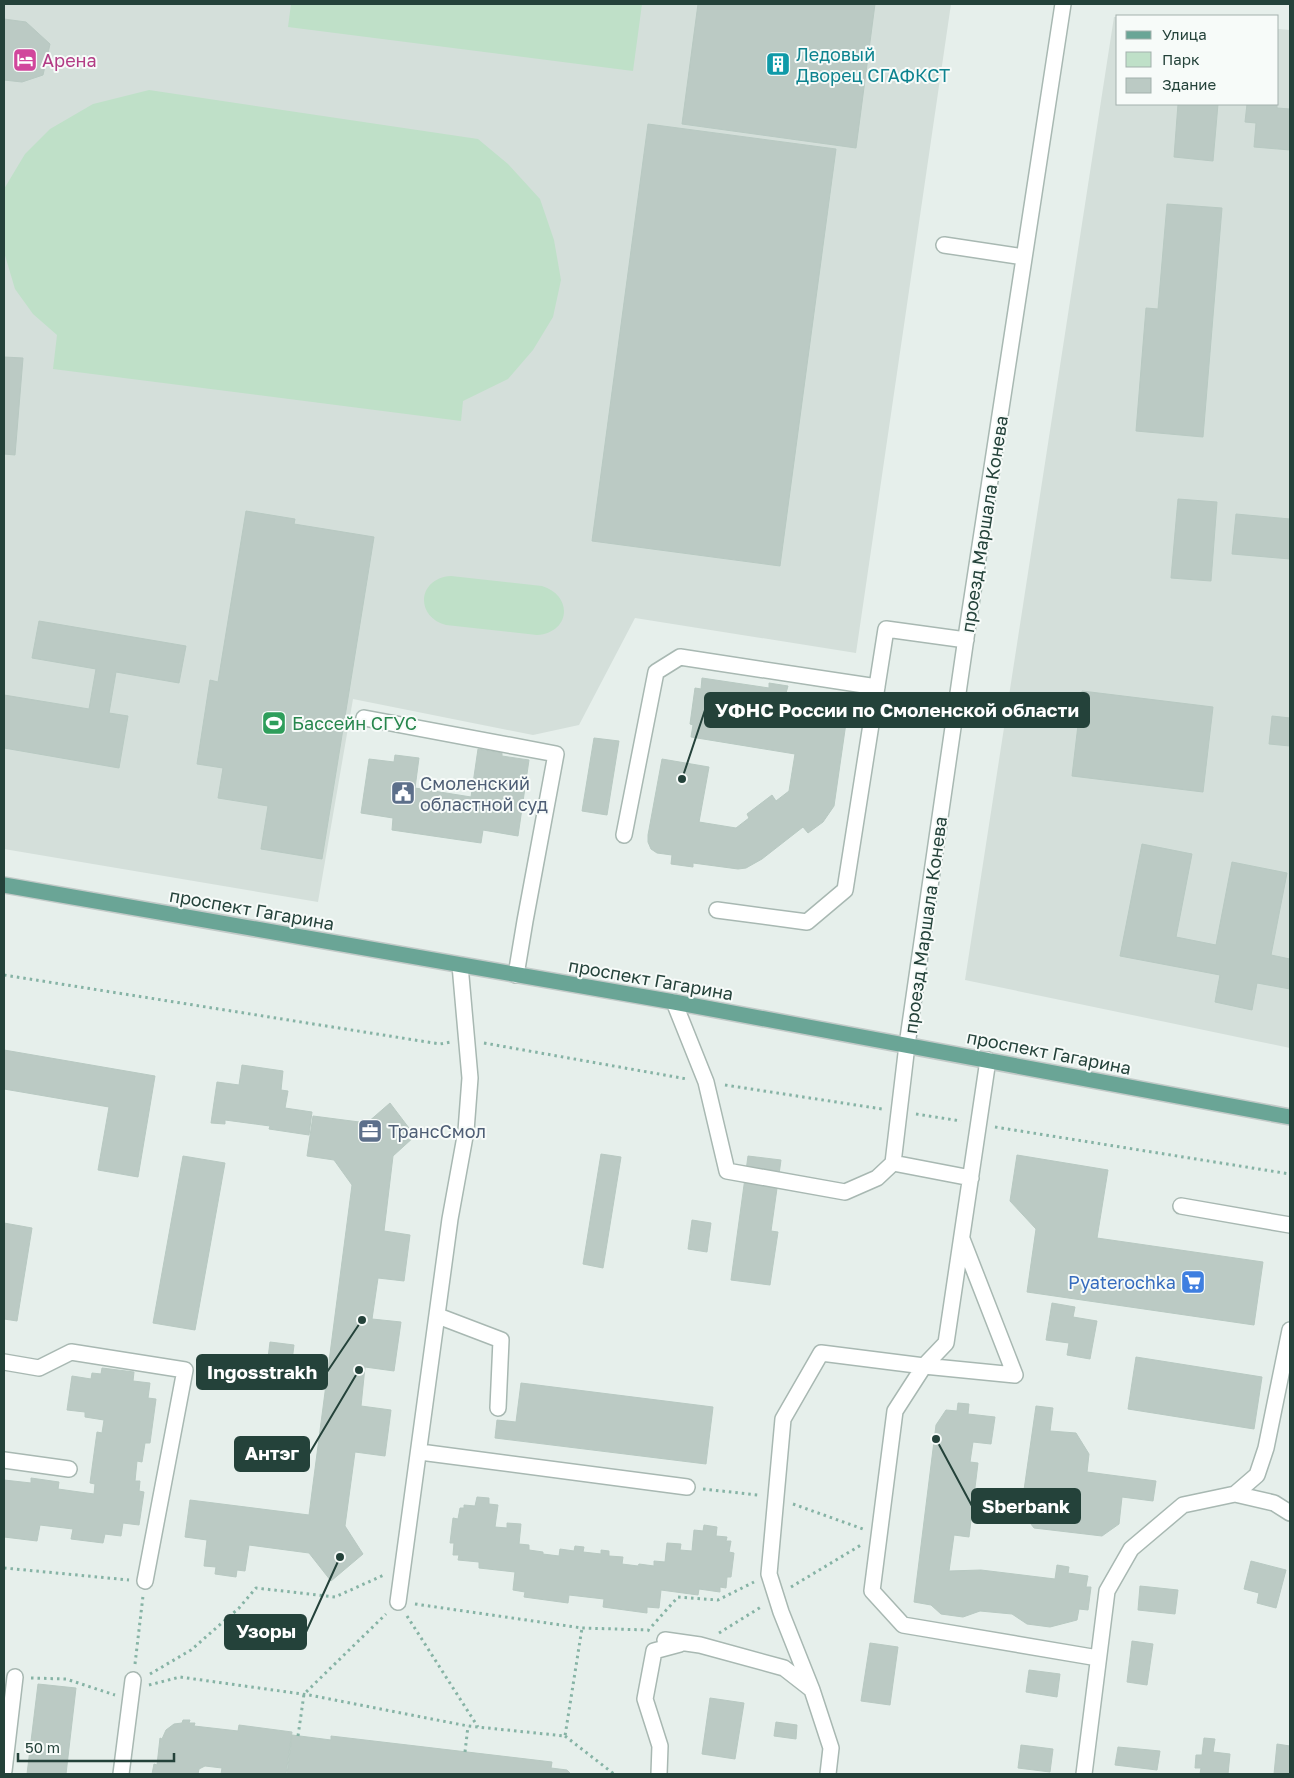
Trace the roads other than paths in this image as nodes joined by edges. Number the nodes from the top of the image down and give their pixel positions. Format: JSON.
{"nodes":[{"id":1,"x":1063,"y":4,"type":"edge"},
{"id":2,"x":944,"y":245,"type":"dead end"},
{"id":3,"x":1024,"y":257,"type":"junction"},
{"id":4,"x":966,"y":640,"type":"junction"},
{"id":5,"x":877,"y":687,"type":"junction"},
{"id":6,"x":364,"y":718,"type":"dead end"},
{"id":7,"x":624,"y":835,"type":"dead end"},
{"id":8,"x":4,"y":885,"type":"edge"},
{"id":9,"x":717,"y":910,"type":"dead end"},
{"id":10,"x":460,"y":965,"type":"junction"},
{"id":11,"x":516,"y":975,"type":"junction"},
{"id":12,"x":674,"y":1002,"type":"junction"},
{"id":13,"x":907,"y":1045,"type":"junction"},
{"id":14,"x":988,"y":1060,"type":"junction"},
{"id":15,"x":1290,"y":1116,"type":"edge"},
{"id":16,"x":893,"y":1163,"type":"junction"},
{"id":17,"x":971,"y":1178,"type":"junction"},
{"id":18,"x":1181,"y":1206,"type":"dead end"},
{"id":19,"x":1290,"y":1225,"type":"edge"},
{"id":20,"x":962,"y":1238,"type":"junction"},
{"id":21,"x":438,"y":1316,"type":"junction"},
{"id":22,"x":1290,"y":1330,"type":"edge"},
{"id":23,"x":4,"y":1362,"type":"edge"},
{"id":24,"x":924,"y":1366,"type":"junction"},
{"id":25,"x":498,"y":1408,"type":"dead end"},
{"id":26,"x":420,"y":1452,"type":"junction"},
{"id":27,"x":4,"y":1460,"type":"edge"},
{"id":28,"x":69,"y":1469,"type":"dead end"},
{"id":29,"x":687,"y":1487,"type":"road end"},
{"id":30,"x":1235,"y":1494,"type":"junction"},
{"id":31,"x":1290,"y":1513,"type":"edge"},
{"id":32,"x":145,"y":1581,"type":"road end"},
{"id":33,"x":398,"y":1602,"type":"road end"},
{"id":34,"x":665,"y":1640,"type":"road end"},
{"id":35,"x":683,"y":1643,"type":"junction"},
{"id":36,"x":1098,"y":1658,"type":"junction"},
{"id":37,"x":15,"y":1677,"type":"road end"},
{"id":38,"x":131,"y":1689,"type":"road end"},
{"id":39,"x":812,"y":1690,"type":"junction"},
{"id":40,"x":4,"y":1771,"type":"edge"},
{"id":41,"x":120,"y":1774,"type":"edge"},
{"id":42,"x":659,"y":1774,"type":"edge"},
{"id":43,"x":828,"y":1774,"type":"edge"},
{"id":44,"x":1084,"y":1774,"type":"edge"}],
"edges":[{"from":1,"to":3,"type":"street","name":"проезд Маршала Конева"},
{"from":2,"to":3,"type":"street"},
{"from":3,"to":4,"type":"street","name":"проезд Маршала Конева"},
{"from":4,"to":5,"type":"street"},
{"from":4,"to":13,"type":"street","name":"проезд Маршала Конева"},
{"from":5,"to":7,"type":"street"},
{"from":5,"to":9,"type":"street"},
{"from":6,"to":11,"type":"street"},
{"from":8,"to":10,"type":"main road","name":"проспект Гагарина"},
{"from":10,"to":11,"type":"main road","name":"проспект Гагарина"},
{"from":10,"to":21,"type":"street"},
{"from":11,"to":12,"type":"main road","name":"проспект Гагарина"},
{"from":12,"to":13,"type":"main road","name":"проспект Гагарина"},
{"from":12,"to":16,"type":"street"},
{"from":13,"to":14,"type":"main road","name":"проспект Гагарина"},
{"from":13,"to":16,"type":"street","name":"проезд Маршала Конева"},
{"from":14,"to":15,"type":"main road","name":"проспект Гагарина"},
{"from":14,"to":17,"type":"street"},
{"from":16,"to":17,"type":"street"},
{"from":17,"to":20,"type":"street"},
{"from":18,"to":19,"type":"street"},
{"from":20,"to":24,"type":"street"},
{"from":20,"to":24,"type":"street"},
{"from":21,"to":25,"type":"street"},
{"from":21,"to":26,"type":"street"},
{"from":22,"to":30,"type":"street"},
{"from":23,"to":32,"type":"street"},
{"from":24,"to":36,"type":"street"},
{"from":24,"to":39,"type":"street"},
{"from":26,"to":29,"type":"street"},
{"from":26,"to":33,"type":"street"},
{"from":27,"to":28,"type":"street"},
{"from":30,"to":31,"type":"street"},
{"from":30,"to":36,"type":"street"},
{"from":34,"to":35,"type":"street"},
{"from":35,"to":39,"type":"street"},
{"from":35,"to":42,"type":"street"},
{"from":36,"to":44,"type":"street"},
{"from":37,"to":40,"type":"street"},
{"from":38,"to":41,"type":"street"},
{"from":39,"to":43,"type":"street"}]}
